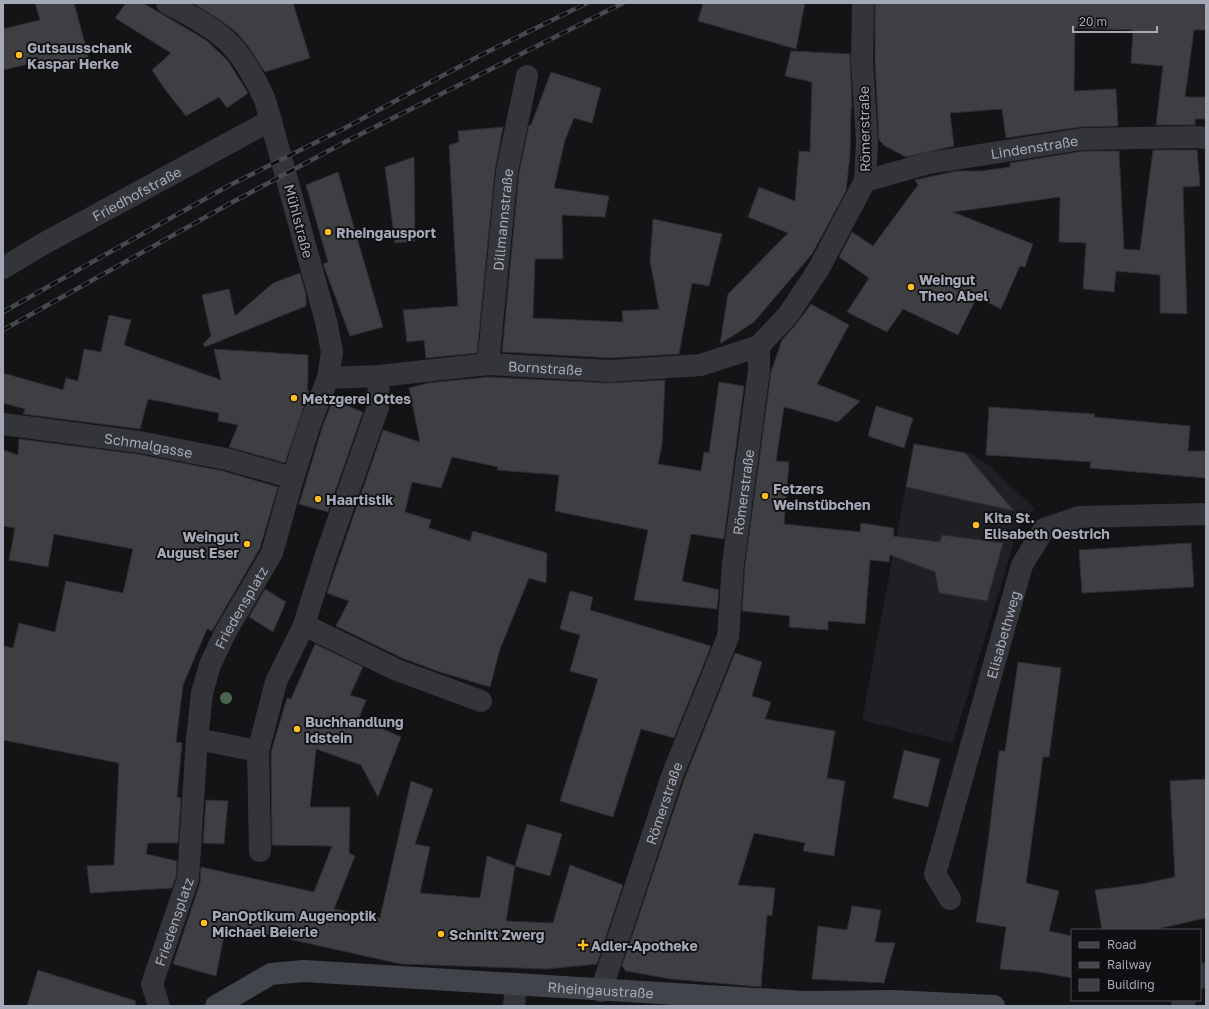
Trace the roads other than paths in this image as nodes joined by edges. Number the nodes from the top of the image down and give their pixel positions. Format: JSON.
{"nodes":[{"id":1,"x":167,"y":3,"type":"edge"},
{"id":2,"x":863,"y":3,"type":"edge"},
{"id":3,"x":528,"y":76,"type":"dead end"},
{"id":4,"x":271,"y":120,"type":"junction"},
{"id":5,"x":1206,"y":138,"type":"edge"},
{"id":6,"x":865,"y":181,"type":"junction"},
{"id":7,"x":3,"y":268,"type":"edge"},
{"id":8,"x":759,"y":346,"type":"junction"},
{"id":9,"x":488,"y":364,"type":"junction"},
{"id":10,"x":379,"y":376,"type":"junction"},
{"id":11,"x":328,"y":378,"type":"junction"},
{"id":12,"x":3,"y":424,"type":"edge"},
{"id":13,"x":293,"y":478,"type":"junction"},
{"id":14,"x":1206,"y":514,"type":"edge"},
{"id":15,"x":304,"y":625,"type":"junction"},
{"id":16,"x":481,"y":701,"type":"dead end"},
{"id":17,"x":197,"y":739,"type":"junction"},
{"id":18,"x":258,"y":751,"type":"junction"},
{"id":19,"x":260,"y":851,"type":"dead end"},
{"id":20,"x":950,"y":900,"type":"dead end"},
{"id":21,"x":516,"y":984,"type":"junction"},
{"id":22,"x":601,"y":991,"type":"junction"},
{"id":23,"x":159,"y":1006,"type":"edge"},
{"id":24,"x":216,"y":1006,"type":"edge"},
{"id":25,"x":514,"y":1006,"type":"edge"},
{"id":26,"x":994,"y":1006,"type":"edge"}],
"edges":[{"from":1,"to":4,"type":"street","name":"Mühlstraße"},
{"from":2,"to":6,"type":"street","name":"Römerstraße"},
{"from":3,"to":9,"type":"street","name":"Dillmannstraße"},
{"from":4,"to":7,"type":"street","name":"Friedhofstraße"},
{"from":4,"to":11,"type":"street","name":"Mühlstraße"},
{"from":5,"to":6,"type":"street","name":"Lindenstraße"},
{"from":6,"to":8,"type":"street","name":"Römerstraße"},
{"from":8,"to":9,"type":"street","name":"Bornstraße"},
{"from":8,"to":22,"type":"street","name":"Römerstraße"},
{"from":9,"to":10,"type":"street","name":"Bornstraße"},
{"from":10,"to":11,"type":"street","name":"Bornstraße"},
{"from":10,"to":15,"type":"street"},
{"from":11,"to":13,"type":"street","name":"Mühlstraße"},
{"from":12,"to":13,"type":"street","name":"Schmalgasse"},
{"from":13,"to":17,"type":"street","name":"Friedensplatz"},
{"from":14,"to":20,"type":"street","name":"Elisabethweg"},
{"from":15,"to":16,"type":"street"},
{"from":15,"to":18,"type":"street"},
{"from":17,"to":18,"type":"street"},
{"from":17,"to":23,"type":"street","name":"Friedensplatz"},
{"from":18,"to":19,"type":"street"},
{"from":21,"to":22,"type":"main road","name":"Rheingaustraße"},
{"from":21,"to":24,"type":"main road","name":"Rheingaustraße"},
{"from":21,"to":25,"type":"street"},
{"from":22,"to":26,"type":"main road","name":"Rheingaustraße"}]}
